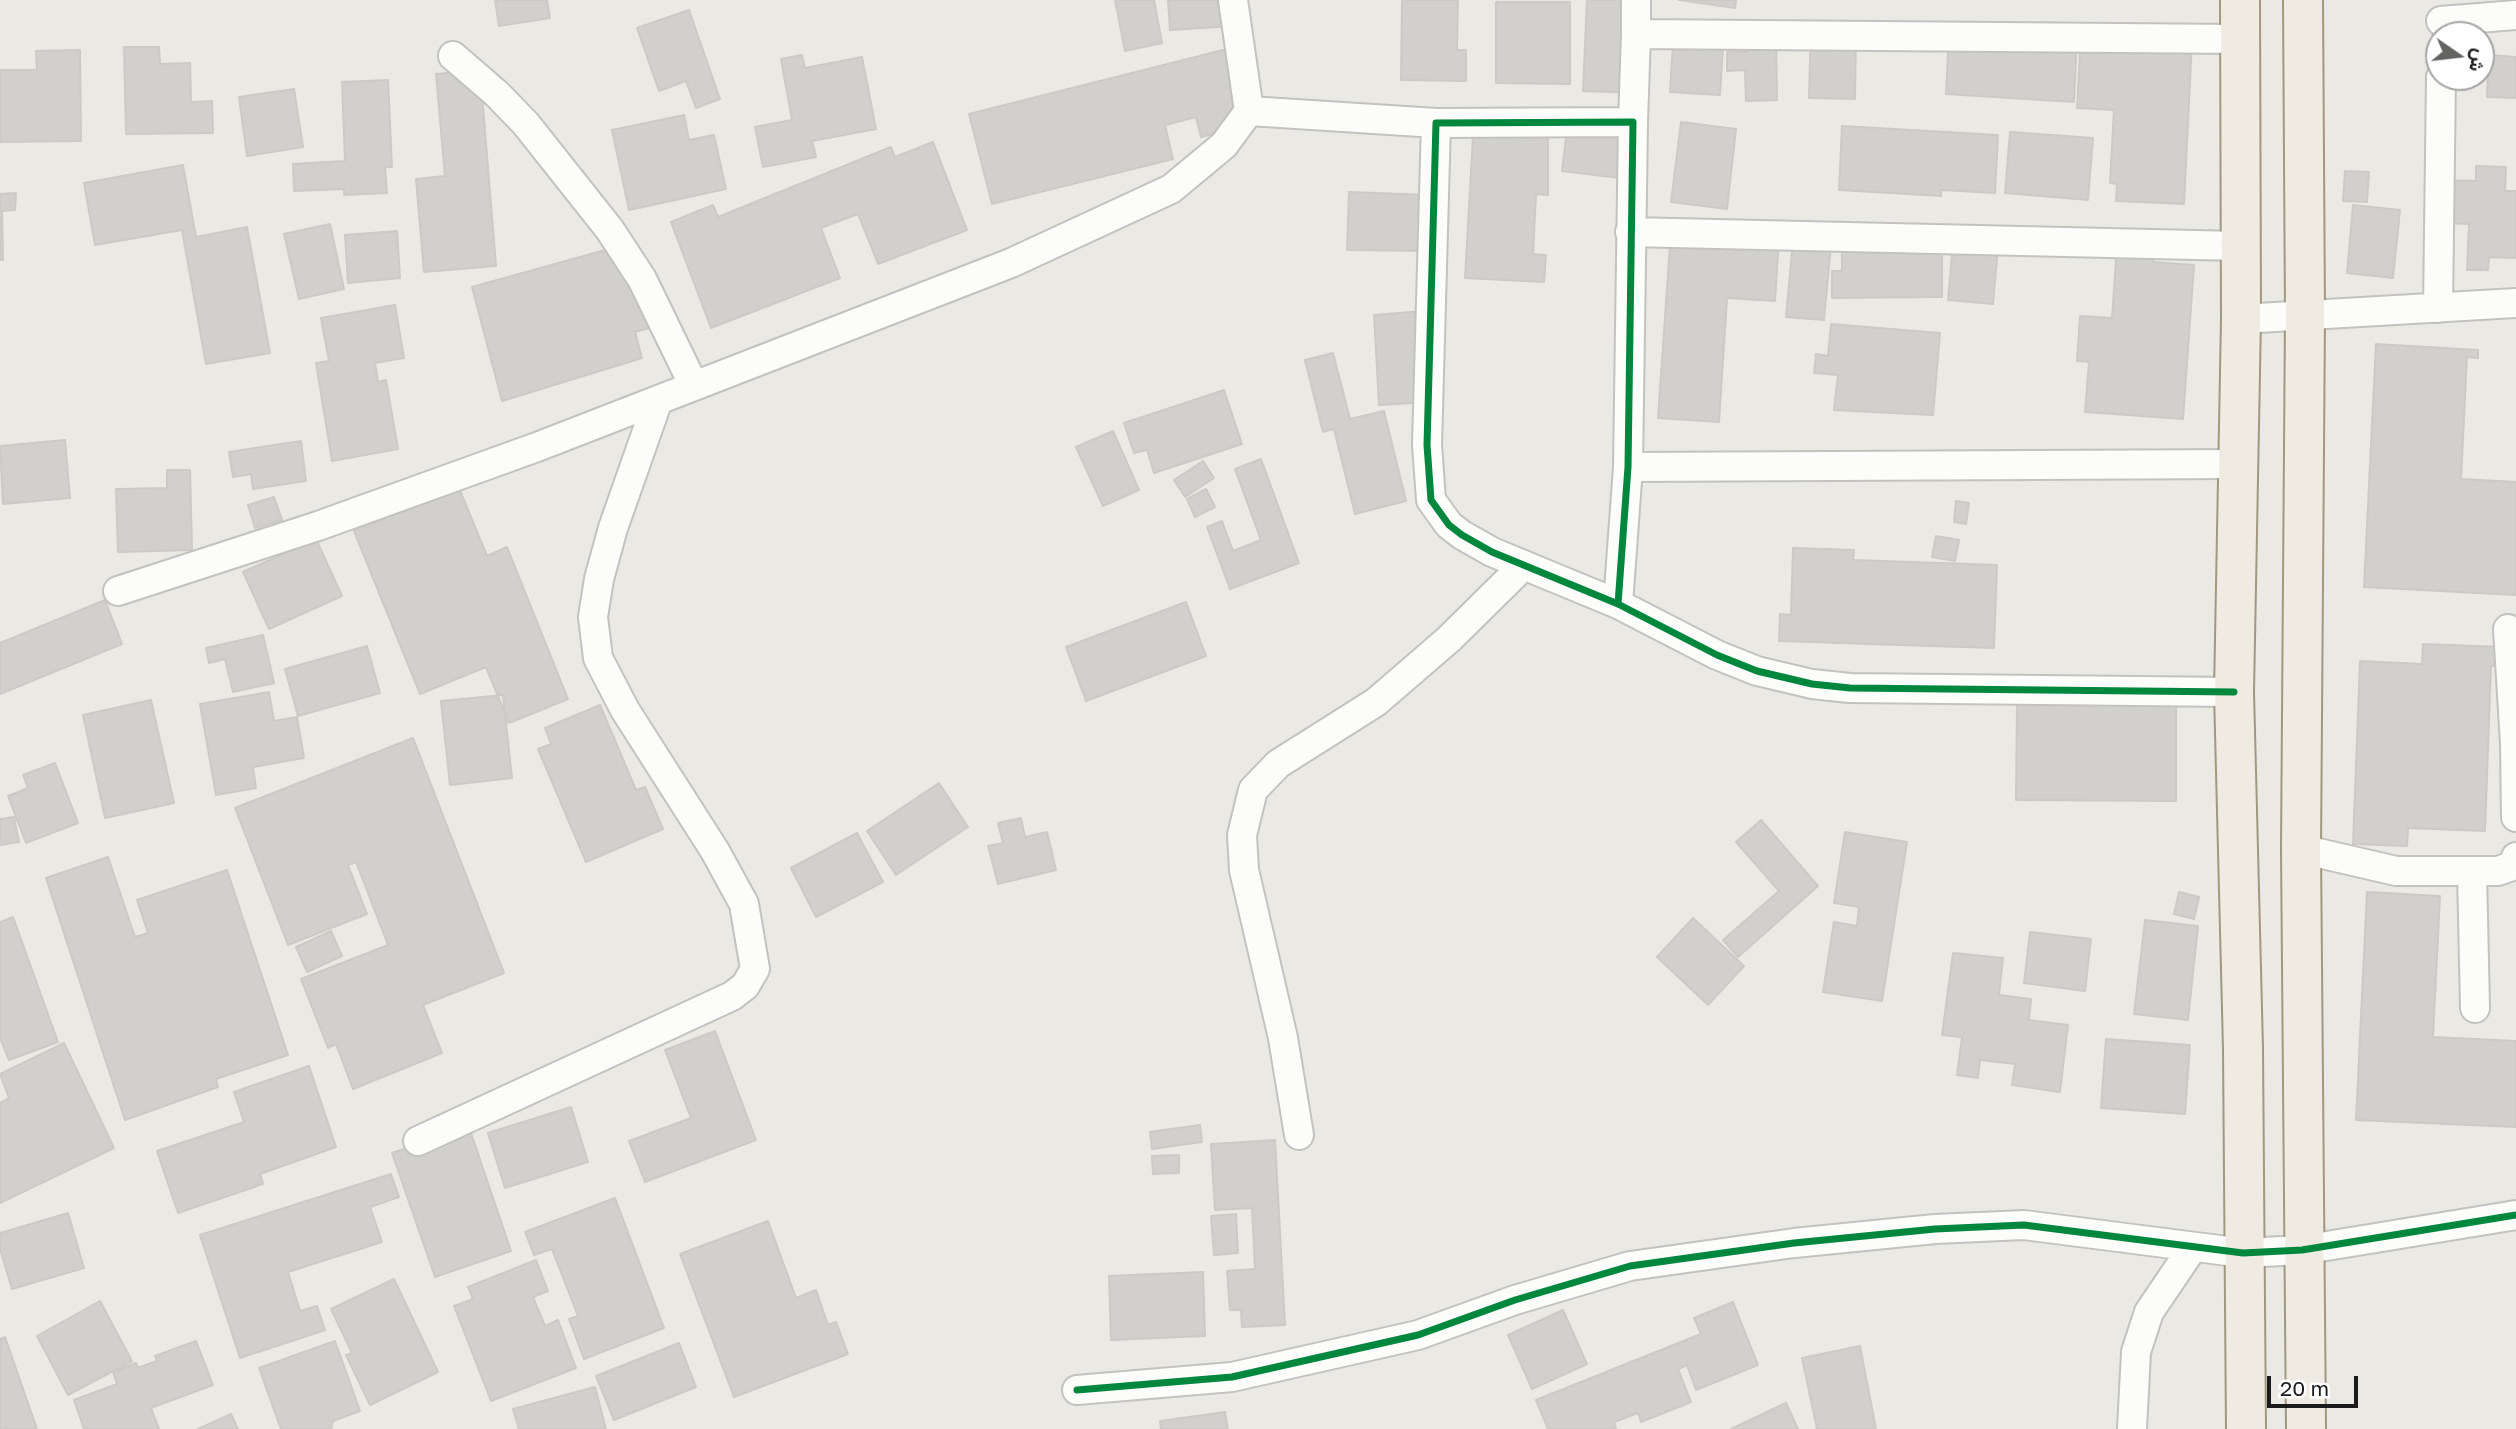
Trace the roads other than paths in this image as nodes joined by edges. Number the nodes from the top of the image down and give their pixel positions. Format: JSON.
{"nodes":[{"id":1,"x":1233,"y":0,"type":"edge"},
{"id":2,"x":1636,"y":0,"type":"edge"},
{"id":3,"x":2240,"y":0,"type":"edge"},
{"id":4,"x":2303,"y":0,"type":"edge"},
{"id":5,"x":2516,"y":15,"type":"edge"},
{"id":6,"x":2441,"y":19,"type":"edge"},
{"id":7,"x":1636,"y":34,"type":"junction"},
{"id":8,"x":2239,"y":39,"type":"junction"},
{"id":9,"x":453,"y":56,"type":"dead end"},
{"id":10,"x":2441,"y":91,"type":"edge"},
{"id":11,"x":1249,"y":111,"type":"junction"},
{"id":12,"x":1633,"y":122,"type":"junction"},
{"id":13,"x":1436,"y":124,"type":"junction"},
{"id":14,"x":1630,"y":232,"type":"junction"},
{"id":15,"x":2239,"y":246,"type":"junction"},
{"id":16,"x":2516,"y":303,"type":"edge"},
{"id":17,"x":2438,"y":308,"type":"junction"},
{"id":18,"x":2305,"y":315,"type":"junction"},
{"id":19,"x":2241,"y":319,"type":"junction"},
{"id":20,"x":694,"y":386,"type":"junction"},
{"id":21,"x":658,"y":400,"type":"junction"},
{"id":22,"x":2240,"y":464,"type":"junction"},
{"id":23,"x":1628,"y":467,"type":"junction"},
{"id":24,"x":1524,"y":565,"type":"junction"},
{"id":25,"x":118,"y":591,"type":"dead end"},
{"id":26,"x":1618,"y":604,"type":"junction"},
{"id":27,"x":2508,"y":629,"type":"dead end"},
{"id":28,"x":2234,"y":692,"type":"junction"},
{"id":29,"x":2516,"y":817,"type":"edge"},
{"id":30,"x":2301,"y":849,"type":"junction"},
{"id":31,"x":2516,"y":857,"type":"edge"},
{"id":32,"x":2472,"y":871,"type":"junction"},
{"id":33,"x":2475,"y":1008,"type":"dead end"},
{"id":34,"x":1299,"y":1135,"type":"dead end"},
{"id":35,"x":418,"y":1141,"type":"dead end"},
{"id":36,"x":2516,"y":1215,"type":"edge"},
{"id":37,"x":2193,"y":1247,"type":"junction"},
{"id":38,"x":2302,"y":1250,"type":"junction"},
{"id":39,"x":2243,"y":1253,"type":"junction"},
{"id":40,"x":1077,"y":1390,"type":"dead end"},
{"id":41,"x":2132,"y":1429,"type":"edge"},
{"id":42,"x":2246,"y":1429,"type":"edge"},
{"id":43,"x":2305,"y":1429,"type":"edge"}],
"edges":[{"from":1,"to":11,"type":"street"},
{"from":2,"to":7,"type":"street"},
{"from":3,"to":8,"type":"main road"},
{"from":4,"to":18,"type":"main road"},
{"from":5,"to":6,"type":"street"},
{"from":7,"to":8,"type":"street"},
{"from":7,"to":12,"type":"street"},
{"from":8,"to":15,"type":"main road"},
{"from":9,"to":20,"type":"street"},
{"from":10,"to":17,"type":"street"},
{"from":11,"to":13,"type":"street"},
{"from":11,"to":20,"type":"street"},
{"from":12,"to":13,"type":"street"},
{"from":12,"to":14,"type":"street"},
{"from":13,"to":24,"type":"street"},
{"from":14,"to":15,"type":"street"},
{"from":14,"to":23,"type":"street"},
{"from":15,"to":19,"type":"main road"},
{"from":16,"to":17,"type":"street"},
{"from":17,"to":18,"type":"street"},
{"from":18,"to":19,"type":"street"},
{"from":18,"to":30,"type":"main road"},
{"from":19,"to":22,"type":"main road"},
{"from":20,"to":21,"type":"street"},
{"from":21,"to":25,"type":"street"},
{"from":21,"to":35,"type":"street"},
{"from":22,"to":23,"type":"street"},
{"from":22,"to":28,"type":"main road"},
{"from":23,"to":26,"type":"street"},
{"from":24,"to":26,"type":"street"},
{"from":24,"to":34,"type":"street"},
{"from":26,"to":28,"type":"street"},
{"from":27,"to":29,"type":"street"},
{"from":28,"to":39,"type":"main road"},
{"from":30,"to":32,"type":"street"},
{"from":30,"to":38,"type":"main road"},
{"from":31,"to":32,"type":"street"},
{"from":32,"to":33,"type":"street"},
{"from":36,"to":38,"type":"street"},
{"from":37,"to":39,"type":"street"},
{"from":37,"to":40,"type":"street"},
{"from":37,"to":41,"type":"street"},
{"from":38,"to":39,"type":"street"},
{"from":38,"to":43,"type":"main road"},
{"from":39,"to":42,"type":"main road"}]}
